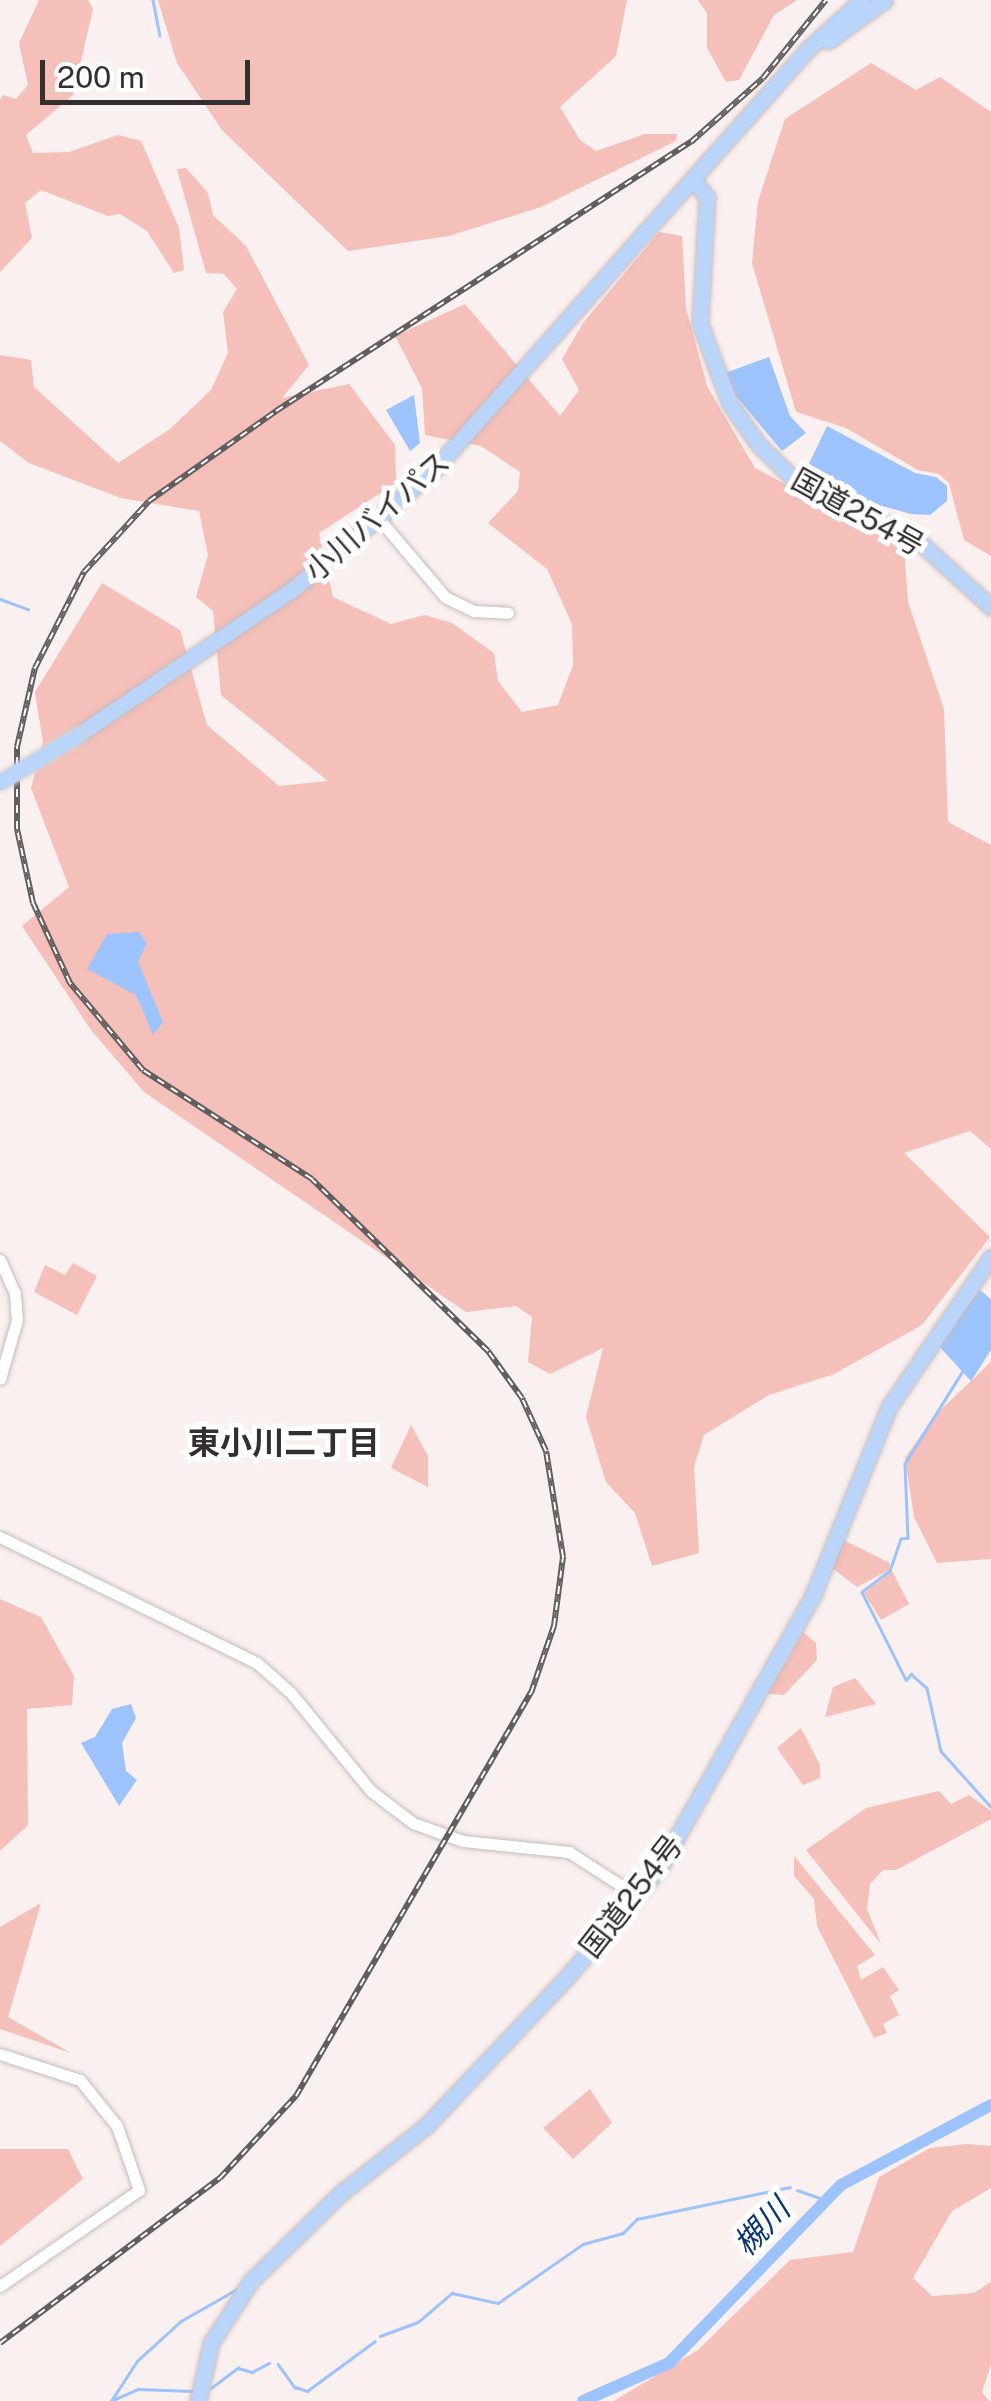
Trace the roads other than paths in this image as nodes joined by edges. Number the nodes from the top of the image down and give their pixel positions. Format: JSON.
{"nodes":[{"id":1,"x":862,"y":0,"type":"edge"},
{"id":2,"x":885,"y":0,"type":"edge"},
{"id":3,"x":694,"y":182,"type":"junction"},
{"id":4,"x":380,"y":520,"type":"junction"},
{"id":5,"x":991,"y":607,"type":"edge"},
{"id":6,"x":508,"y":613,"type":"dead end"},
{"id":7,"x":0,"y":782,"type":"edge"},
{"id":8,"x":991,"y":1257,"type":"edge"},
{"id":9,"x":0,"y":1260,"type":"edge"},
{"id":10,"x":0,"y":1379,"type":"edge"},
{"id":11,"x":0,"y":1537,"type":"edge"},
{"id":12,"x":637,"y":1896,"type":"junction"},
{"id":13,"x":0,"y":2054,"type":"edge"},
{"id":14,"x":0,"y":2286,"type":"edge"},
{"id":15,"x":198,"y":2401,"type":"edge"}],
"edges":[{"from":1,"to":3,"type":"highway"},
{"from":2,"to":3,"type":"highway"},
{"from":3,"to":4,"type":"highway","name":"小川バイパス"},
{"from":3,"to":5,"type":"highway","name":"国道254号"},
{"from":4,"to":6,"type":"street"},
{"from":4,"to":7,"type":"highway","name":"小川バイパス","bridge":true},
{"from":8,"to":12,"type":"highway","name":"国道254号"},
{"from":9,"to":10,"type":"street"},
{"from":11,"to":12,"type":"street"},
{"from":12,"to":15,"type":"highway","name":"国道254号"},
{"from":13,"to":14,"type":"street"}]}
